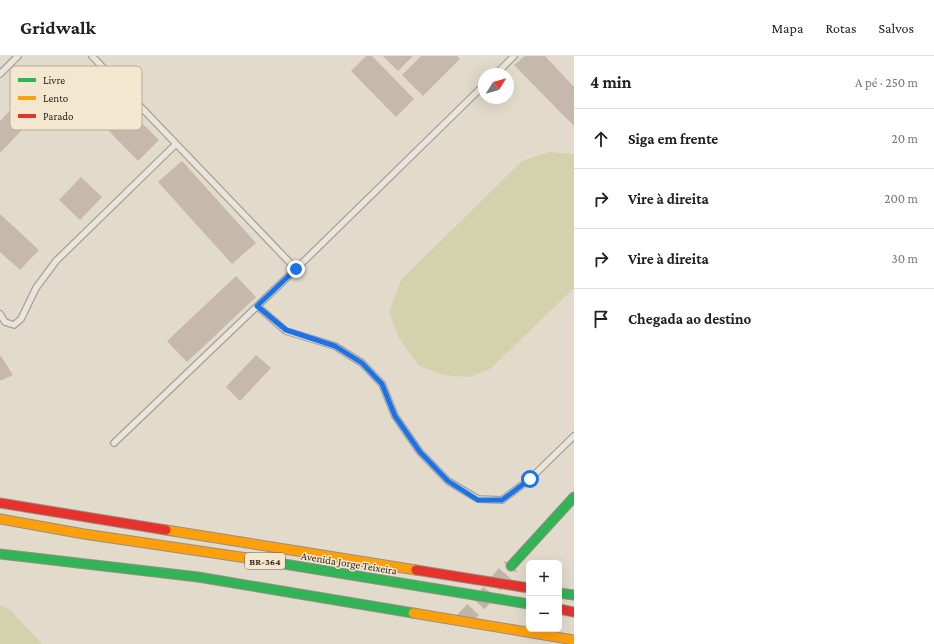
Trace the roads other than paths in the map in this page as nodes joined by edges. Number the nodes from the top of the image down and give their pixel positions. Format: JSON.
{"nodes":[{"id":1,"x":18,"y":56,"type":"edge"},
{"id":2,"x":92,"y":56,"type":"edge"},
{"id":3,"x":514,"y":56,"type":"edge"},
{"id":4,"x":102,"y":66,"type":"edge"},
{"id":5,"x":502,"y":68,"type":"edge"},
{"id":6,"x":0,"y":74,"type":"edge"},
{"id":7,"x":478,"y":91,"type":"edge"},
{"id":8,"x":142,"y":108,"type":"edge"},
{"id":9,"x":176,"y":144,"type":"junction"},
{"id":10,"x":296,"y":269,"type":"junction"},
{"id":11,"x":257,"y":306,"type":"junction"},
{"id":12,"x":0,"y":314,"type":"edge"},
{"id":13,"x":574,"y":436,"type":"edge"},
{"id":14,"x":114,"y":443,"type":"dead end"},
{"id":15,"x":574,"y":497,"type":"edge"},
{"id":16,"x":0,"y":503,"type":"edge"},
{"id":17,"x":0,"y":519,"type":"edge"},
{"id":18,"x":0,"y":554,"type":"edge"},
{"id":19,"x":511,"y":566,"type":"tunnel mouth"},
{"id":20,"x":526,"y":588,"type":"edge"},
{"id":21,"x":562,"y":594,"type":"edge"},
{"id":22,"x":574,"y":596,"type":"edge"},
{"id":23,"x":526,"y":604,"type":"edge"},
{"id":24,"x":562,"y":610,"type":"edge"},
{"id":25,"x":574,"y":612,"type":"edge"},
{"id":26,"x":574,"y":640,"type":"edge"}],
"edges":[{"from":1,"to":6,"type":"lane"},
{"from":2,"to":4,"type":"lane"},
{"from":3,"to":5,"type":"lane"},
{"from":7,"to":10,"type":"lane"},
{"from":8,"to":9,"type":"lane"},
{"from":9,"to":10,"type":"lane"},
{"from":9,"to":12,"type":"lane"},
{"from":10,"to":11,"type":"lane"},
{"from":11,"to":13,"type":"lane"},
{"from":11,"to":14,"type":"lane"},
{"from":15,"to":19,"type":"main road"},
{"from":16,"to":20,"type":"main road","name":"BR-364","number":"BR-364"},
{"from":17,"to":23,"type":"main road","name":"Avenida Jorge Teixeira","number":"BR-364"},
{"from":18,"to":26,"type":"main road"},
{"from":21,"to":22,"type":"main road"},
{"from":24,"to":25,"type":"main road"}]}
